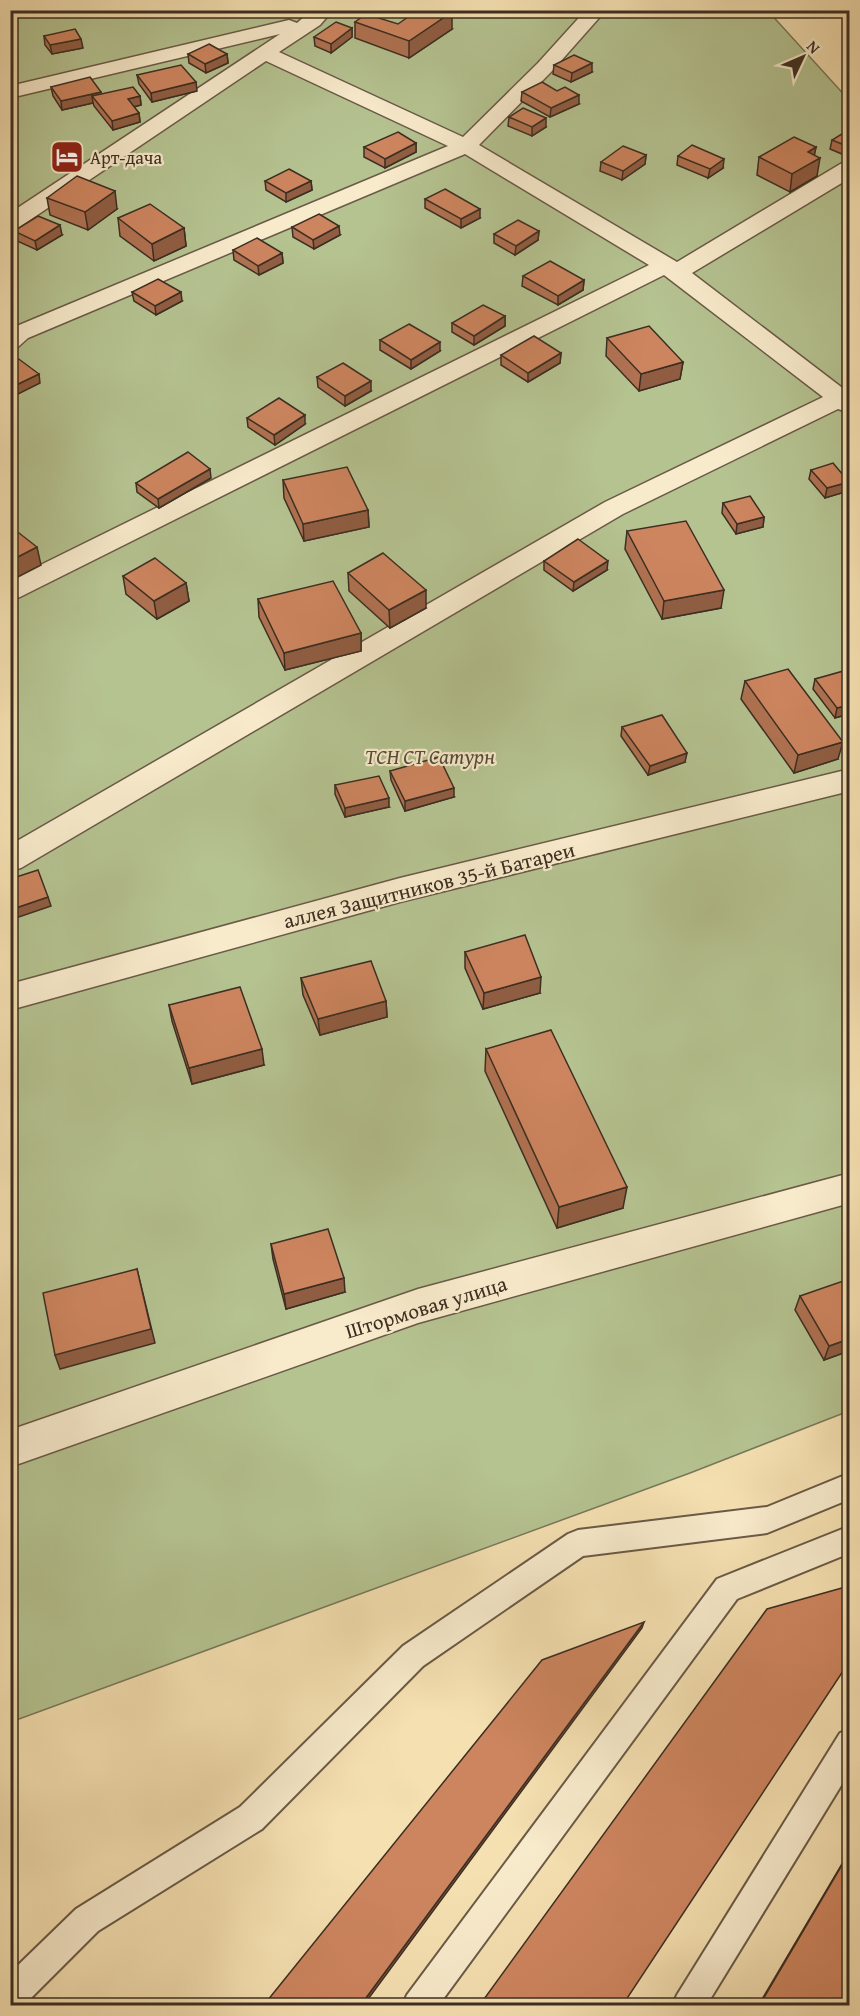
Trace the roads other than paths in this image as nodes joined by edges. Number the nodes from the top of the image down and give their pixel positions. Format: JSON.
{"nodes":[{"id":1,"x":597,"y":10,"type":"edge"},
{"id":2,"x":319,"y":16,"type":"edge"},
{"id":3,"x":264,"y":53,"type":"junction"},
{"id":4,"x":10,"y":92,"type":"edge"},
{"id":5,"x":466,"y":146,"type":"junction"},
{"id":6,"x":849,"y":168,"type":"edge"},
{"id":7,"x":74,"y":180,"type":"junction"},
{"id":8,"x":21,"y":191,"type":"dead end"},
{"id":9,"x":10,"y":223,"type":"edge"},
{"id":10,"x":671,"y":269,"type":"junction"},
{"id":11,"x":10,"y":342,"type":"edge"},
{"id":12,"x":845,"y":402,"type":"edge"},
{"id":13,"x":10,"y":591,"type":"edge"},
{"id":14,"x":849,"y":780,"type":"edge"},
{"id":15,"x":10,"y":860,"type":"edge"},
{"id":16,"x":10,"y":997,"type":"edge"},
{"id":17,"x":849,"y":1188,"type":"edge"},
{"id":18,"x":10,"y":1449,"type":"edge"},
{"id":19,"x":849,"y":1486,"type":"edge"},
{"id":20,"x":849,"y":1539,"type":"edge"},
{"id":21,"x":849,"y":1743,"type":"edge"},
{"id":22,"x":10,"y":1996,"type":"edge"},
{"id":23,"x":418,"y":2006,"type":"edge"},
{"id":24,"x":688,"y":2006,"type":"edge"}],
"edges":[{"from":1,"to":5,"type":"street"},
{"from":2,"to":3,"type":"street"},
{"from":2,"to":4,"type":"street"},
{"from":3,"to":5,"type":"street"},
{"from":3,"to":7,"type":"street"},
{"from":5,"to":10,"type":"street"},
{"from":5,"to":11,"type":"street"},
{"from":6,"to":10,"type":"street"},
{"from":7,"to":8,"type":"street"},
{"from":7,"to":9,"type":"street"},
{"from":10,"to":12,"type":"street"},
{"from":10,"to":13,"type":"street"},
{"from":12,"to":15,"type":"street"},
{"from":14,"to":16,"type":"street","name":"аллея Защитников 35-й Батареи"},
{"from":17,"to":18,"type":"street","name":"Штормовая улица"},
{"from":19,"to":22,"type":"lane"},
{"from":20,"to":23,"type":"lane"},
{"from":21,"to":24,"type":"lane"}]}
